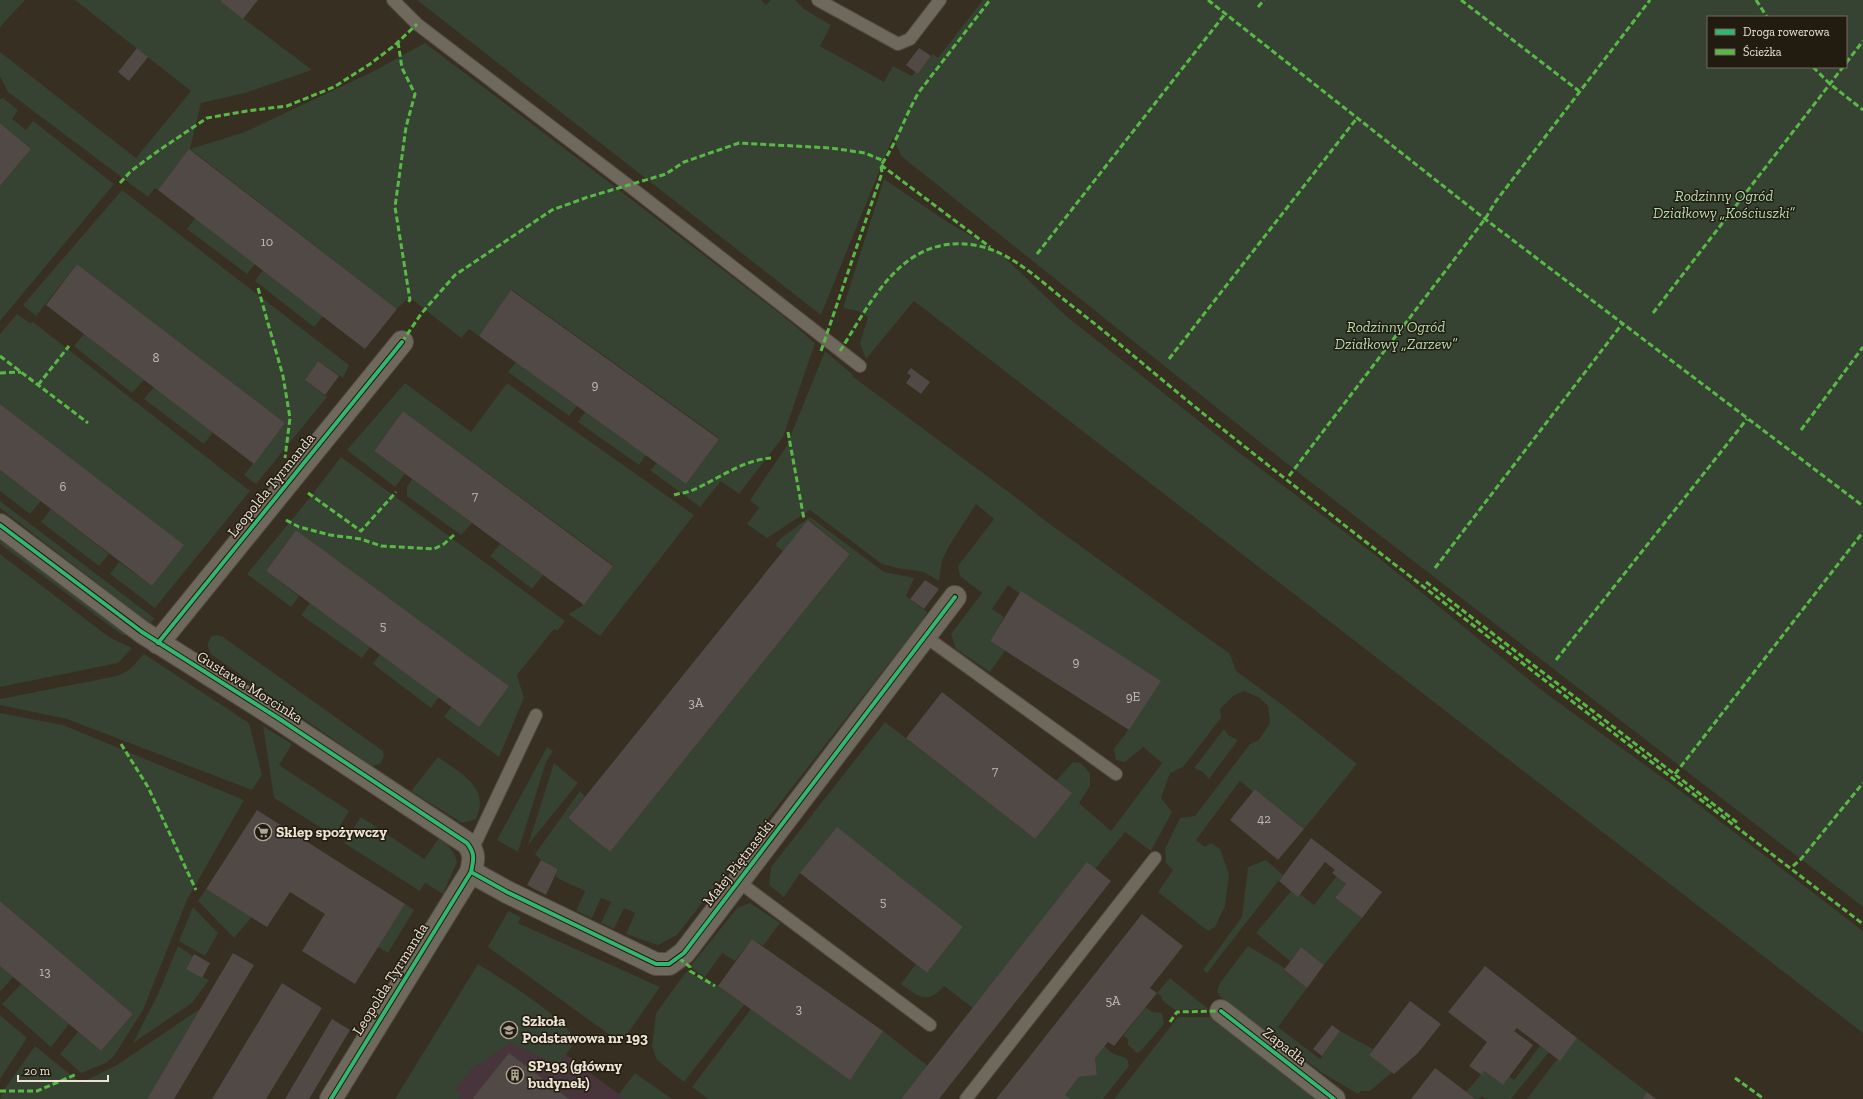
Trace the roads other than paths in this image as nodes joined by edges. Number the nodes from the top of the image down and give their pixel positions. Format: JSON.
{"nodes":[{"id":1,"x":393,"y":0,"type":"edge"},
{"id":2,"x":818,"y":0,"type":"edge"},
{"id":3,"x":940,"y":0,"type":"edge"},
{"id":4,"x":402,"y":342,"type":"dead end"},
{"id":5,"x":860,"y":366,"type":"dead end"},
{"id":6,"x":0,"y":525,"type":"edge"},
{"id":7,"x":955,"y":597,"type":"dead end"},
{"id":8,"x":926,"y":637,"type":"junction"},
{"id":9,"x":158,"y":643,"type":"junction"},
{"id":10,"x":536,"y":715,"type":"dead end"},
{"id":11,"x":1116,"y":774,"type":"dead end"},
{"id":12,"x":472,"y":850,"type":"junction"},
{"id":13,"x":1155,"y":858,"type":"dead end"},
{"id":14,"x":471,"y":872,"type":"junction"},
{"id":15,"x":739,"y":882,"type":"junction"},
{"id":16,"x":1221,"y":1011,"type":"dead end"},
{"id":17,"x":930,"y":1025,"type":"dead end"},
{"id":18,"x":331,"y":1099,"type":"edge"},
{"id":19,"x":966,"y":1099,"type":"edge"},
{"id":20,"x":1334,"y":1099,"type":"edge"}],
"edges":[{"from":1,"to":5,"type":"lane"},
{"from":2,"to":3,"type":"lane"},
{"from":4,"to":9,"type":"street","name":"Leopolda Tyrmanda"},
{"from":6,"to":9,"type":"street","name":"Gustawa Morcinka"},
{"from":7,"to":8,"type":"street","name":"Małej Piętnastki"},
{"from":8,"to":11,"type":"lane"},
{"from":8,"to":15,"type":"street","name":"Małej Piętnastki"},
{"from":9,"to":12,"type":"street","name":"Gustawa Morcinka"},
{"from":10,"to":12,"type":"lane"},
{"from":12,"to":14,"type":"street"},
{"from":13,"to":19,"type":"lane"},
{"from":14,"to":15,"type":"street","name":"Małej Piętnastki"},
{"from":14,"to":18,"type":"street","name":"Leopolda Tyrmanda"},
{"from":15,"to":17,"type":"lane"},
{"from":16,"to":20,"type":"street","name":"Zapadła"}]}
